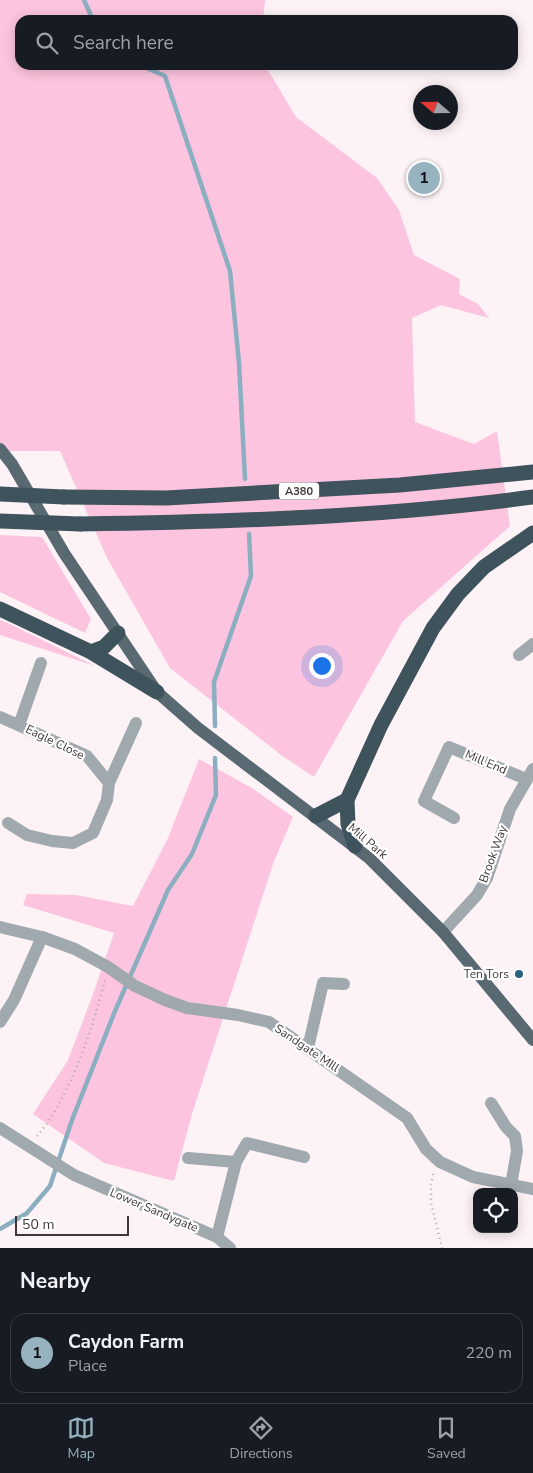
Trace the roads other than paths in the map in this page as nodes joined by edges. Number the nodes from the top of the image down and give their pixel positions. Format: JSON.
{"nodes":[{"id":1,"x":0,"y":449,"type":"edge"},
{"id":2,"x":533,"y":472,"type":"edge"},
{"id":3,"x":0,"y":494,"type":"edge"},
{"id":4,"x":533,"y":497,"type":"edge"},
{"id":5,"x":0,"y":521,"type":"edge"},
{"id":6,"x":533,"y":533,"type":"edge"},
{"id":7,"x":0,"y":609,"type":"edge"},
{"id":8,"x":118,"y":634,"type":"junction"},
{"id":9,"x":533,"y":644,"type":"edge"},
{"id":10,"x":91,"y":652,"type":"junction"},
{"id":11,"x":519,"y":655,"type":"dead end"},
{"id":12,"x":41,"y":663,"type":"dead end"},
{"id":13,"x":157,"y":692,"type":"junction"},
{"id":14,"x":0,"y":717,"type":"edge"},
{"id":15,"x":136,"y":723,"type":"dead end"},
{"id":16,"x":19,"y":724,"type":"junction"},
{"id":17,"x":530,"y":774,"type":"edge"},
{"id":18,"x":109,"y":783,"type":"junction"},
{"id":19,"x":347,"y":800,"type":"junction"},
{"id":20,"x":316,"y":816,"type":"junction"},
{"id":21,"x":454,"y":818,"type":"dead end"},
{"id":22,"x":8,"y":823,"type":"dead end"},
{"id":23,"x":355,"y":846,"type":"junction"},
{"id":24,"x":0,"y":928,"type":"edge"},
{"id":25,"x":443,"y":932,"type":"junction"},
{"id":26,"x":42,"y":936,"type":"junction"},
{"id":27,"x":344,"y":984,"type":"dead end"},
{"id":28,"x":0,"y":1022,"type":"edge"},
{"id":29,"x":533,"y":1040,"type":"edge"},
{"id":30,"x":308,"y":1048,"type":"junction"},
{"id":31,"x":491,"y":1103,"type":"dead end"},
{"id":32,"x":0,"y":1128,"type":"edge"},
{"id":33,"x":304,"y":1157,"type":"dead end"},
{"id":34,"x":188,"y":1158,"type":"dead end"},
{"id":35,"x":236,"y":1162,"type":"junction"},
{"id":36,"x":511,"y":1185,"type":"junction"},
{"id":37,"x":533,"y":1190,"type":"edge"},
{"id":38,"x":217,"y":1237,"type":"junction"},
{"id":39,"x":230,"y":1248,"type":"edge"}],
"edges":[{"from":1,"to":8,"type":"main road","name":"Mill Park"},
{"from":2,"to":3,"type":"highway","number":"A380","bridge":true},
{"from":4,"to":5,"type":"highway","number":"A380","bridge":true},
{"from":6,"to":19,"type":"highway"},
{"from":7,"to":10,"type":"highway"},
{"from":8,"to":10,"type":"highway"},
{"from":8,"to":13,"type":"main road","name":"Mill Park"},
{"from":9,"to":11,"type":"street"},
{"from":10,"to":13,"type":"highway"},
{"from":12,"to":16,"type":"street","name":"Eagle Close"},
{"from":13,"to":20,"type":"main road","name":"Mill Park"},
{"from":14,"to":16,"type":"street","name":"Eagle Close"},
{"from":15,"to":18,"type":"street"},
{"from":16,"to":18,"type":"street","name":"Eagle Close"},
{"from":17,"to":21,"type":"street","name":"Mill End"},
{"from":17,"to":25,"type":"street","name":"Brook Way"},
{"from":18,"to":22,"type":"street"},
{"from":19,"to":20,"type":"highway"},
{"from":19,"to":23,"type":"highway"},
{"from":20,"to":23,"type":"main road","name":"Mill Park"},
{"from":23,"to":25,"type":"main road","name":"Mill Park"},
{"from":24,"to":26,"type":"street","name":"Sandgate MIll"},
{"from":25,"to":29,"type":"main road","name":"Mill Park"},
{"from":26,"to":28,"type":"street"},
{"from":26,"to":30,"type":"street","name":"Sandgate MIll"},
{"from":27,"to":30,"type":"street"},
{"from":30,"to":36,"type":"street","name":"Sandgate MIll"},
{"from":31,"to":36,"type":"street"},
{"from":32,"to":38,"type":"street","name":"Lower Sandygate"},
{"from":33,"to":35,"type":"street"},
{"from":34,"to":35,"type":"street"},
{"from":35,"to":38,"type":"street"},
{"from":36,"to":37,"type":"street","name":"Sandgate MIll"},
{"from":38,"to":39,"type":"street","name":"Lower Sandygate"}]}
